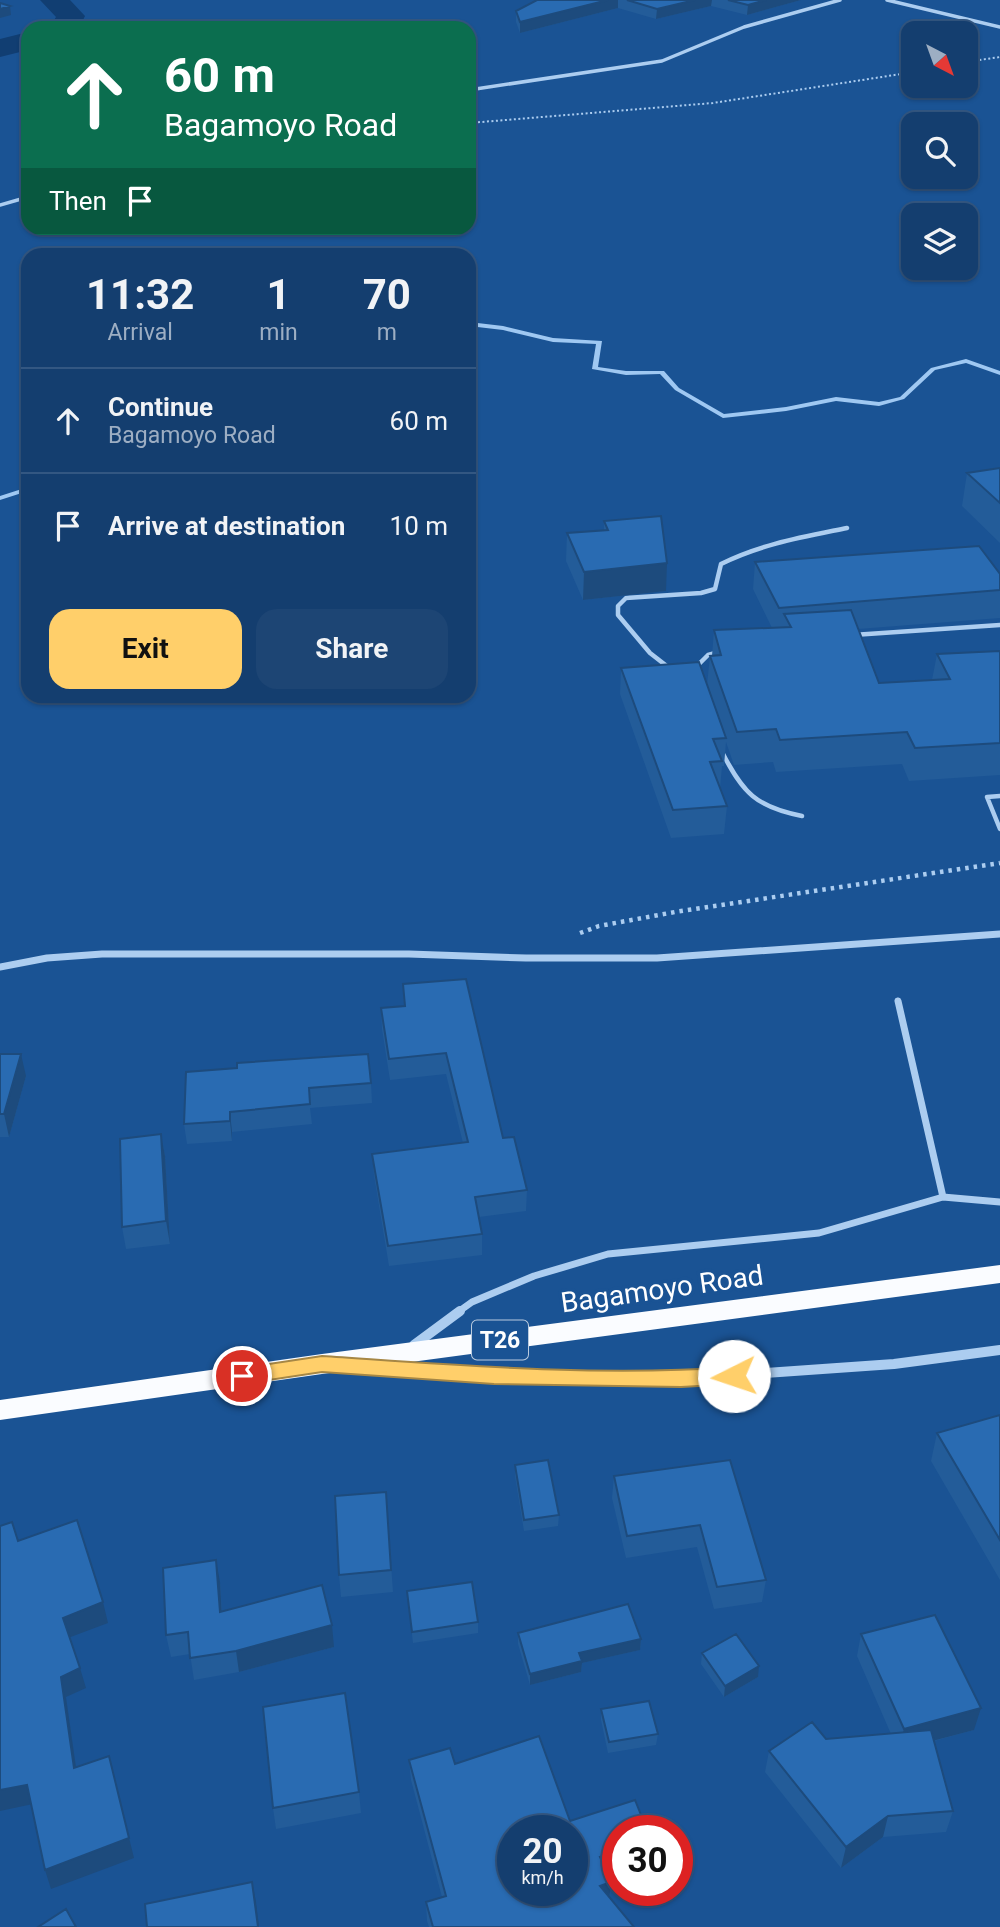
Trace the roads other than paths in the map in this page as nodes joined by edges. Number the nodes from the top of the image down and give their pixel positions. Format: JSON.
{"nodes":[{"id":1,"x":840,"y":0,"type":"edge"},
{"id":2,"x":887,"y":0,"type":"edge"},
{"id":3,"x":1000,"y":27,"type":"edge"},
{"id":4,"x":476,"y":89,"type":"edge"},
{"id":5,"x":21,"y":199,"type":"edge"},
{"id":6,"x":0,"y":205,"type":"edge"},
{"id":7,"x":846,"y":528,"type":"dead end"},
{"id":8,"x":1000,"y":625,"type":"edge"},
{"id":9,"x":843,"y":636,"type":"edge"},
{"id":10,"x":727,"y":650,"type":"edge"},
{"id":11,"x":674,"y":671,"type":"edge"},
{"id":12,"x":697,"y":675,"type":"edge"},
{"id":13,"x":720,"y":748,"type":"edge"},
{"id":14,"x":1000,"y":796,"type":"edge"},
{"id":15,"x":802,"y":816,"type":"dead end"},
{"id":16,"x":1000,"y":828,"type":"edge"},
{"id":17,"x":1000,"y":934,"type":"edge"},
{"id":18,"x":0,"y":967,"type":"edge"},
{"id":19,"x":898,"y":1001,"type":"dead end"},
{"id":20,"x":943,"y":1197,"type":"junction"},
{"id":21,"x":1000,"y":1202,"type":"edge"},
{"id":22,"x":1000,"y":1274,"type":"edge"},
{"id":23,"x":1000,"y":1350,"type":"edge"},
{"id":24,"x":403,"y":1353,"type":"junction"},
{"id":25,"x":322,"y":1364,"type":"junction"},
{"id":26,"x":0,"y":1410,"type":"edge"}],
"edges":[{"from":1,"to":4,"type":"street"},
{"from":2,"to":3,"type":"street"},
{"from":5,"to":6,"type":"street"},
{"from":7,"to":11,"type":"lane"},
{"from":8,"to":9,"type":"lane"},
{"from":10,"to":12,"type":"lane"},
{"from":13,"to":15,"type":"lane"},
{"from":14,"to":16,"type":"lane"},
{"from":17,"to":18,"type":"street"},
{"from":19,"to":20,"type":"street"},
{"from":20,"to":21,"type":"street"},
{"from":20,"to":24,"type":"street"},
{"from":22,"to":24,"type":"highway","name":"Bagamoyo Road","number":"T26"},
{"from":23,"to":25,"type":"street"},
{"from":24,"to":25,"type":"highway","name":"Bagamoyo Road","number":"T26"},
{"from":25,"to":26,"type":"highway","name":"Bagamoyo Road","number":"T26"}]}
